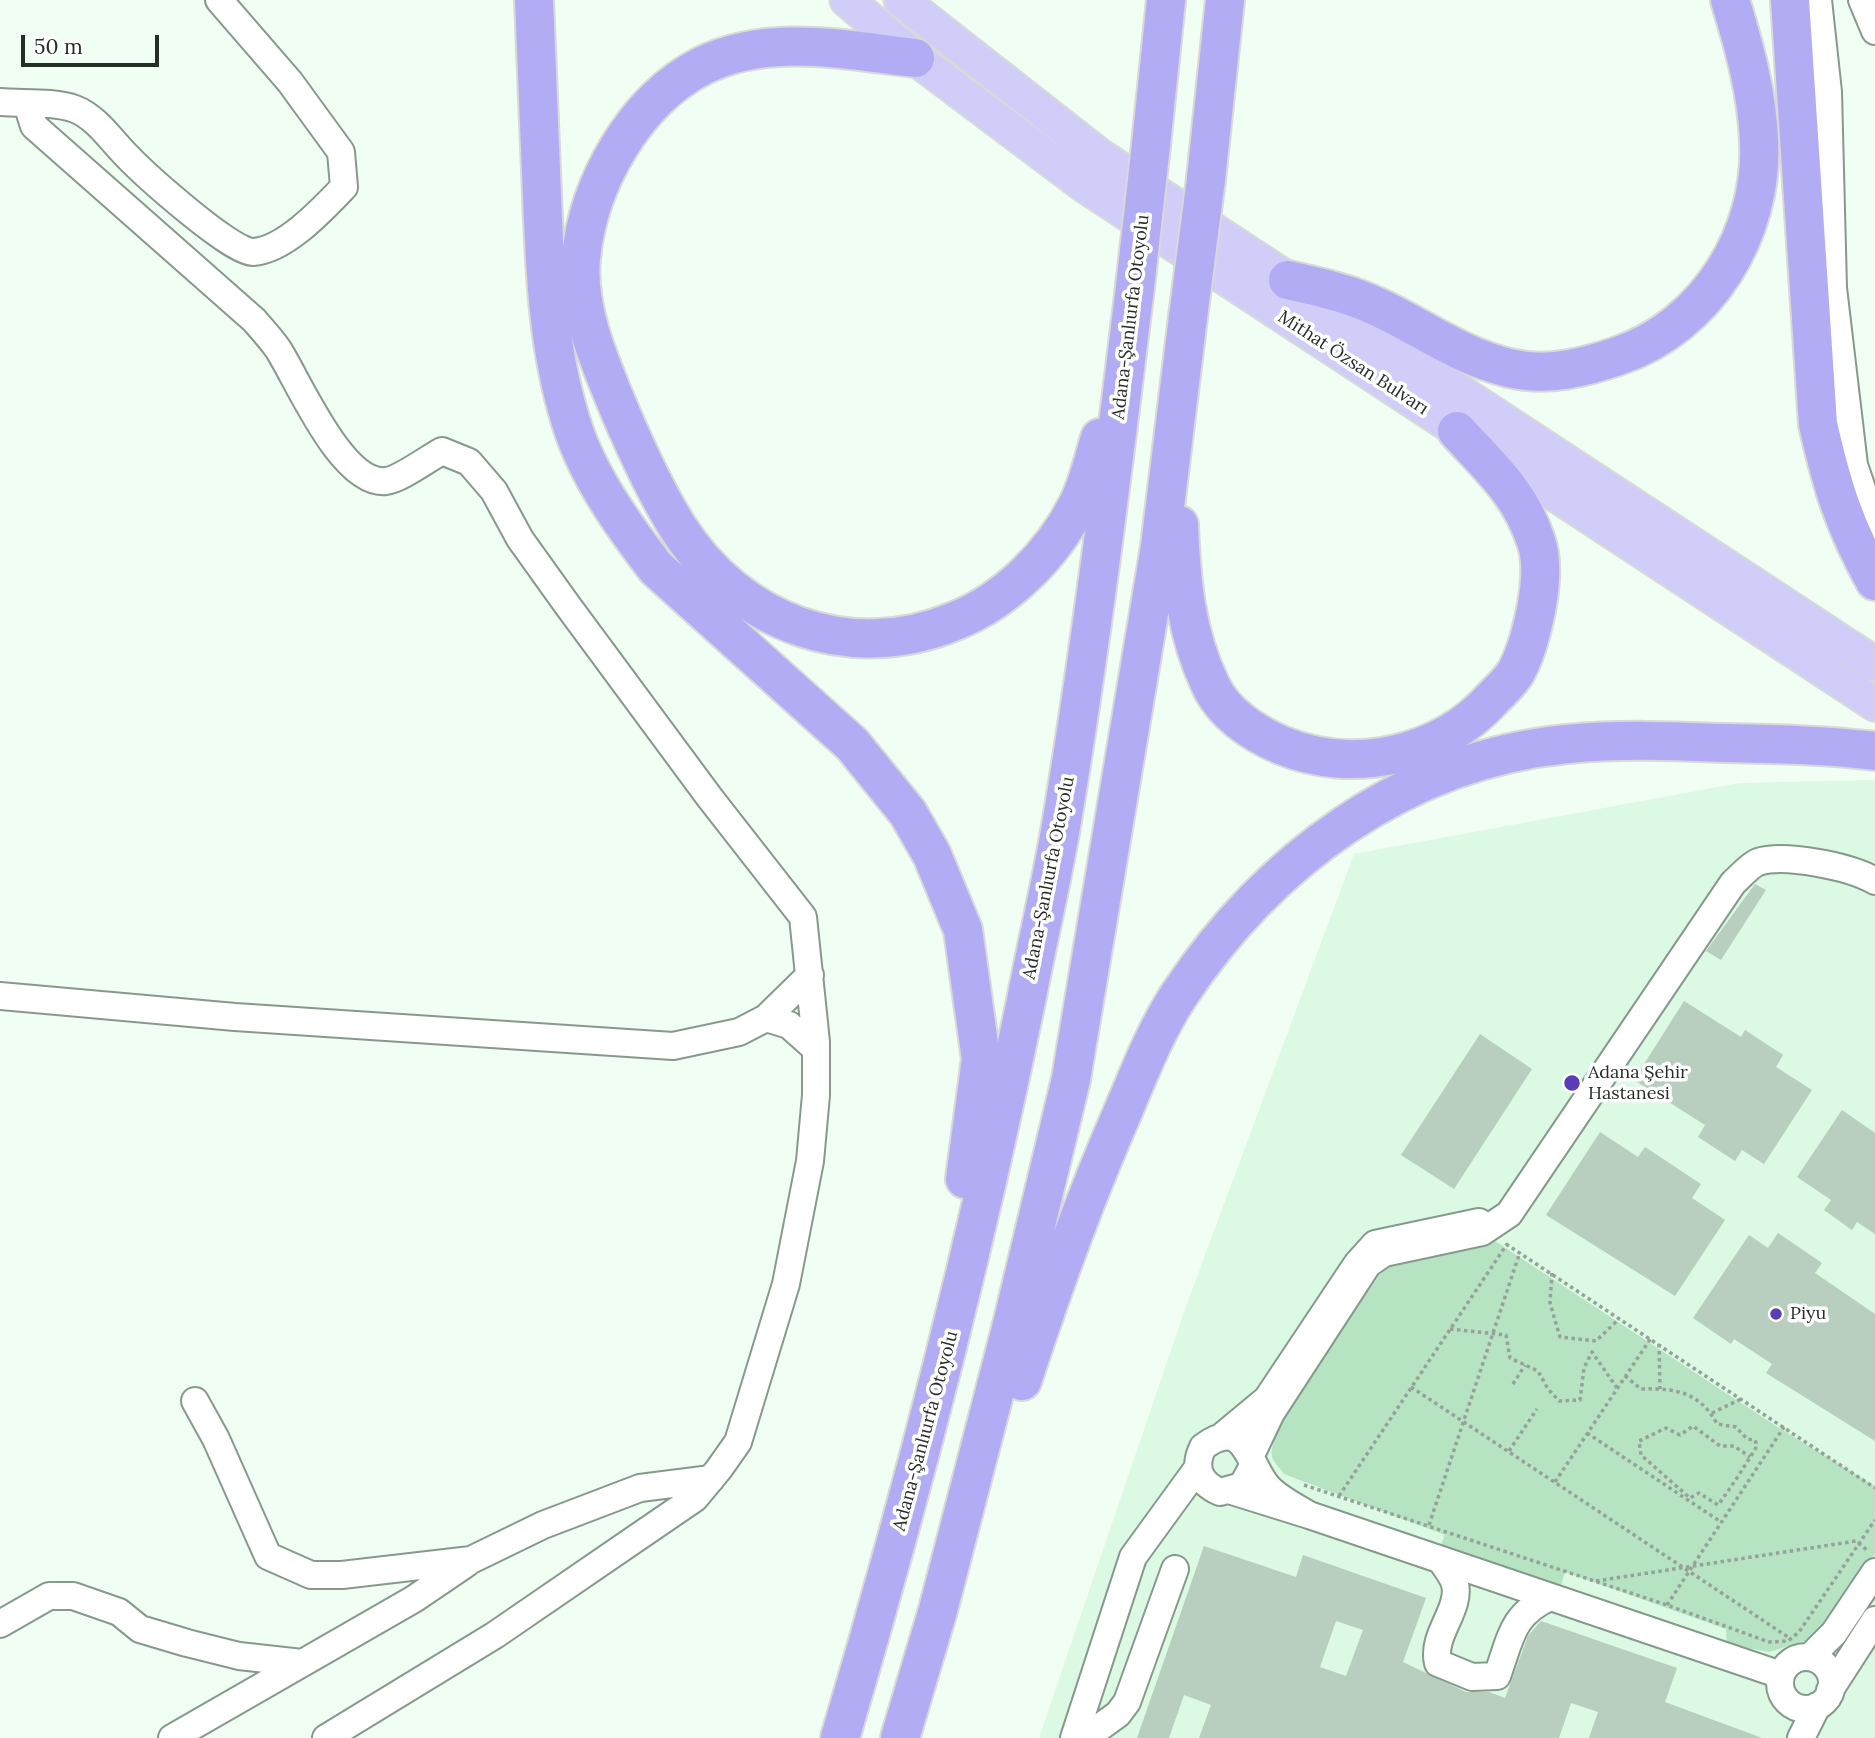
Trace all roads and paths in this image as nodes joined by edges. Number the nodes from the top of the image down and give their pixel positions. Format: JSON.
{"nodes":[{"id":1,"x":219,"y":0,"type":"edge"},
{"id":2,"x":534,"y":0,"type":"edge"},
{"id":3,"x":847,"y":0,"type":"edge"},
{"id":4,"x":901,"y":0,"type":"edge"},
{"id":5,"x":1166,"y":0,"type":"edge"},
{"id":6,"x":1225,"y":0,"type":"edge"},
{"id":7,"x":1232,"y":0,"type":"edge"},
{"id":8,"x":1730,"y":0,"type":"edge"},
{"id":9,"x":1790,"y":0,"type":"edge"},
{"id":10,"x":1818,"y":0,"type":"edge"},
{"id":11,"x":1862,"y":0,"type":"edge"},
{"id":12,"x":1875,"y":30,"type":"edge"},
{"id":13,"x":1220,"y":47,"type":"junction"},
{"id":14,"x":915,"y":58,"type":"junction"},
{"id":15,"x":0,"y":102,"type":"edge"},
{"id":16,"x":27,"y":104,"type":"junction"},
{"id":17,"x":1288,"y":280,"type":"junction"},
{"id":18,"x":1133,"y":304,"type":"junction"},
{"id":19,"x":1176,"y":421,"type":"junction"},
{"id":20,"x":1457,"y":431,"type":"junction"},
{"id":21,"x":1875,"y":527,"type":"edge"},
{"id":22,"x":1875,"y":581,"type":"edge"},
{"id":23,"x":1875,"y":664,"type":"edge"},
{"id":24,"x":1875,"y":704,"type":"edge"},
{"id":25,"x":1875,"y":751,"type":"edge"},
{"id":26,"x":1875,"y":881,"type":"edge"},
{"id":27,"x":810,"y":975,"type":"junction"},
{"id":28,"x":0,"y":996,"type":"edge"},
{"id":29,"x":766,"y":1018,"type":"junction"},
{"id":30,"x":817,"y":1049,"type":"junction"},
{"id":31,"x":1498,"y":1239,"type":"junction"},
{"id":32,"x":1520,"y":1252,"type":"junction"},
{"id":33,"x":1552,"y":1273,"type":"junction"},
{"id":34,"x":958,"y":1312,"type":"junction"},
{"id":35,"x":1620,"y":1318,"type":"junction"},
{"id":36,"x":1450,"y":1329,"type":"junction"},
{"id":37,"x":1492,"y":1334,"type":"junction"},
{"id":38,"x":1651,"y":1338,"type":"junction"},
{"id":39,"x":1659,"y":1344,"type":"junction"},
{"id":40,"x":1525,"y":1365,"type":"junction"},
{"id":41,"x":1625,"y":1376,"type":"junction"},
{"id":42,"x":1513,"y":1384,"type":"dead end"},
{"id":43,"x":1411,"y":1387,"type":"junction"},
{"id":44,"x":1617,"y":1388,"type":"junction"},
{"id":45,"x":1660,"y":1389,"type":"junction"},
{"id":46,"x":1741,"y":1399,"type":"junction"},
{"id":47,"x":195,"y":1401,"type":"dead end"},
{"id":48,"x":1537,"y":1409,"type":"dead end"},
{"id":49,"x":1712,"y":1413,"type":"junction"},
{"id":50,"x":1463,"y":1422,"type":"junction"},
{"id":51,"x":1784,"y":1427,"type":"junction"},
{"id":52,"x":1587,"y":1433,"type":"junction"},
{"id":53,"x":1220,"y":1438,"type":"junction"},
{"id":54,"x":1508,"y":1451,"type":"junction"},
{"id":55,"x":1750,"y":1457,"type":"junction"},
{"id":56,"x":1252,"y":1460,"type":"junction"},
{"id":57,"x":1198,"y":1469,"type":"junction"},
{"id":58,"x":711,"y":1479,"type":"junction"},
{"id":59,"x":1297,"y":1482,"type":"dead end"},
{"id":60,"x":1555,"y":1482,"type":"junction"},
{"id":61,"x":1875,"y":1488,"type":"edge"},
{"id":62,"x":1232,"y":1491,"type":"junction"},
{"id":63,"x":1339,"y":1496,"type":"junction"},
{"id":64,"x":1310,"y":1515,"type":"junction"},
{"id":65,"x":1875,"y":1520,"type":"edge"},
{"id":66,"x":1721,"y":1522,"type":"junction"},
{"id":67,"x":1429,"y":1525,"type":"junction"},
{"id":68,"x":1860,"y":1542,"type":"junction"},
{"id":69,"x":1875,"y":1557,"type":"edge"},
{"id":70,"x":471,"y":1560,"type":"junction"},
{"id":71,"x":1441,"y":1560,"type":"junction"},
{"id":72,"x":1688,"y":1568,"type":"junction"},
{"id":73,"x":1174,"y":1569,"type":"dead end"},
{"id":74,"x":1875,"y":1572,"type":"edge"},
{"id":75,"x":1595,"y":1581,"type":"junction"},
{"id":76,"x":1550,"y":1597,"type":"junction"},
{"id":77,"x":1667,"y":1605,"type":"junction"},
{"id":78,"x":938,"y":1610,"type":"junction"},
{"id":79,"x":1875,"y":1620,"type":"edge"},
{"id":80,"x":0,"y":1624,"type":"edge"},
{"id":81,"x":1791,"y":1639,"type":"junction"},
{"id":82,"x":1810,"y":1657,"type":"junction"},
{"id":83,"x":1875,"y":1657,"type":"edge"},
{"id":84,"x":302,"y":1663,"type":"junction"},
{"id":85,"x":1846,"y":1663,"type":"junction"},
{"id":86,"x":1781,"y":1675,"type":"junction"},
{"id":87,"x":1824,"y":1698,"type":"junction"},
{"id":88,"x":172,"y":1738,"type":"edge"},
{"id":89,"x":327,"y":1738,"type":"edge"},
{"id":90,"x":840,"y":1738,"type":"edge"},
{"id":91,"x":900,"y":1738,"type":"edge"},
{"id":92,"x":1074,"y":1738,"type":"edge"},
{"id":93,"x":1086,"y":1738,"type":"edge"},
{"id":94,"x":1801,"y":1738,"type":"edge"}],
"edges":[{"from":1,"to":16,"type":"street"},
{"from":2,"to":34,"type":"highway"},
{"from":3,"to":14,"type":"main road","name":"Mithat Özsan Bulvarı"},
{"from":4,"to":17,"type":"main road","name":"Mithat Özsan Bulvarı"},
{"from":5,"to":18,"type":"highway","name":"Adana-Şanlıurfa Otoyolu","bridge":true},
{"from":6,"to":13,"type":"highway"},
{"from":7,"to":13,"type":"highway"},
{"from":8,"to":17,"type":"highway"},
{"from":9,"to":22,"type":"highway"},
{"from":10,"to":21,"type":"street"},
{"from":11,"to":12,"type":"street"},
{"from":13,"to":19,"type":"highway","bridge":true},
{"from":14,"to":18,"type":"highway"},
{"from":14,"to":20,"type":"main road","name":"Mithat Özsan Bulvarı"},
{"from":15,"to":16,"type":"street"},
{"from":16,"to":27,"type":"street"},
{"from":17,"to":23,"type":"main road","name":"Mithat Özsan Bulvarı"},
{"from":18,"to":34,"type":"highway","name":"Adana-Şanlıurfa Otoyolu"},
{"from":19,"to":20,"type":"highway"},
{"from":19,"to":78,"type":"highway"},
{"from":20,"to":24,"type":"main road","name":"Mithat Özsan Bulvarı"},
{"from":25,"to":78,"type":"highway"},
{"from":26,"to":31,"type":"street"},
{"from":27,"to":29,"type":"street"},
{"from":27,"to":30,"type":"street"},
{"from":28,"to":29,"type":"street"},
{"from":29,"to":30,"type":"street"},
{"from":30,"to":58,"type":"street"},
{"from":31,"to":32,"type":"path"},
{"from":31,"to":36,"type":"path"},
{"from":31,"to":53,"type":"street"},
{"from":31,"to":56,"type":"street"},
{"from":32,"to":33,"type":"path"},
{"from":32,"to":37,"type":"path"},
{"from":33,"to":35,"type":"path"},
{"from":33,"to":35,"type":"path"},
{"from":34,"to":90,"type":"highway","name":"Adana-Şanlıurfa Otoyolu"},
{"from":35,"to":38,"type":"path"},
{"from":36,"to":37,"type":"path"},
{"from":36,"to":43,"type":"path"},
{"from":37,"to":40,"type":"path"},
{"from":37,"to":50,"type":"path"},
{"from":38,"to":39,"type":"path"},
{"from":38,"to":41,"type":"path"},
{"from":39,"to":45,"type":"path"},
{"from":39,"to":46,"type":"path"},
{"from":40,"to":42,"type":"path"},
{"from":40,"to":44,"type":"path"},
{"from":41,"to":44,"type":"path"},
{"from":41,"to":45,"type":"path"},
{"from":43,"to":50,"type":"path"},
{"from":43,"to":63,"type":"path"},
{"from":44,"to":52,"type":"path"},
{"from":45,"to":49,"type":"path"},
{"from":46,"to":49,"type":"path"},
{"from":46,"to":51,"type":"path"},
{"from":47,"to":70,"type":"street"},
{"from":48,"to":54,"type":"path"},
{"from":49,"to":55,"type":"path"},
{"from":50,"to":54,"type":"path"},
{"from":50,"to":67,"type":"path"},
{"from":51,"to":61,"type":"path"},
{"from":51,"to":66,"type":"path"},
{"from":52,"to":60,"type":"path"},
{"from":52,"to":66,"type":"path"},
{"from":53,"to":56,"type":"street"},
{"from":53,"to":57,"type":"street"},
{"from":54,"to":60,"type":"path"},
{"from":55,"to":55,"type":"path"},
{"from":56,"to":62,"type":"street"},
{"from":56,"to":64,"type":"street"},
{"from":57,"to":62,"type":"street"},
{"from":57,"to":92,"type":"street"},
{"from":58,"to":70,"type":"street"},
{"from":58,"to":89,"type":"street"},
{"from":59,"to":63,"type":"path"},
{"from":60,"to":72,"type":"path"},
{"from":62,"to":64,"type":"street"},
{"from":63,"to":67,"type":"path"},
{"from":64,"to":71,"type":"street"},
{"from":65,"to":68,"type":"path"},
{"from":66,"to":72,"type":"path"},
{"from":67,"to":75,"type":"path"},
{"from":68,"to":69,"type":"path"},
{"from":68,"to":72,"type":"path"},
{"from":68,"to":81,"type":"path"},
{"from":70,"to":84,"type":"street"},
{"from":71,"to":76,"type":"street"},
{"from":71,"to":76,"type":"street"},
{"from":72,"to":75,"type":"path"},
{"from":72,"to":77,"type":"path"},
{"from":72,"to":81,"type":"path"},
{"from":73,"to":93,"type":"street"},
{"from":74,"to":82,"type":"street"},
{"from":75,"to":77,"type":"path"},
{"from":76,"to":86,"type":"street"},
{"from":77,"to":81,"type":"path"},
{"from":78,"to":91,"type":"highway"},
{"from":79,"to":85,"type":"street"},
{"from":80,"to":84,"type":"street"},
{"from":82,"to":86,"type":"street"},
{"from":82,"to":87,"type":"street"},
{"from":83,"to":85,"type":"street"},
{"from":84,"to":88,"type":"street"},
{"from":85,"to":87,"type":"street"},
{"from":86,"to":87,"type":"street"},
{"from":87,"to":94,"type":"street"}]}
